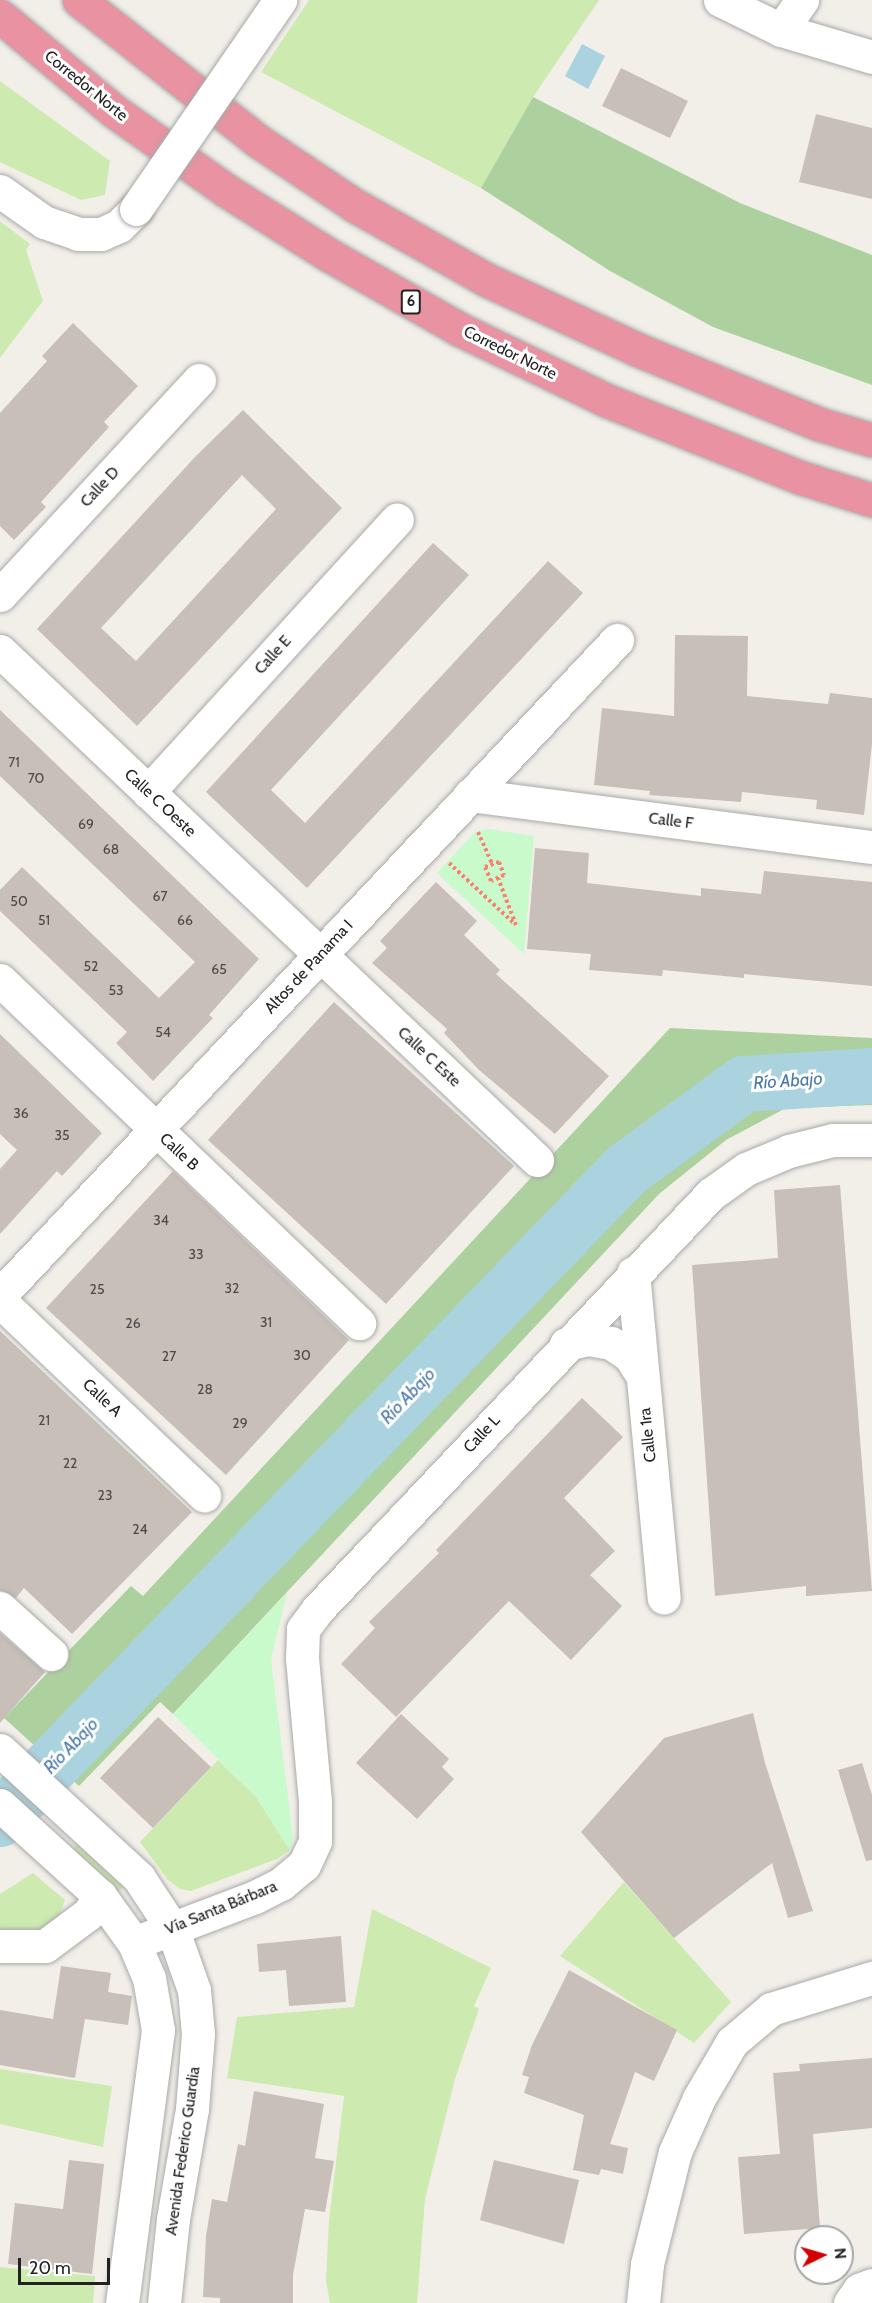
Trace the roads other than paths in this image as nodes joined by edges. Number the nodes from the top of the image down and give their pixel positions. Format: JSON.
{"nodes":[{"id":1,"x":79,"y":0,"type":"edge"},
{"id":2,"x":280,"y":0,"type":"edge"},
{"id":3,"x":720,"y":0,"type":"edge"},
{"id":4,"x":802,"y":0,"type":"edge"},
{"id":5,"x":0,"y":16,"type":"edge"},
{"id":6,"x":781,"y":30,"type":"junction"},
{"id":7,"x":872,"y":57,"type":"edge"},
{"id":8,"x":0,"y":191,"type":"edge"},
{"id":9,"x":199,"y":380,"type":"dead end"},
{"id":10,"x":872,"y":440,"type":"edge"},
{"id":11,"x":872,"y":500,"type":"edge"},
{"id":12,"x":397,"y":519,"type":"dead end"},
{"id":13,"x":0,"y":595,"type":"edge"},
{"id":14,"x":617,"y":640,"type":"dead end"},
{"id":15,"x":0,"y":651,"type":"edge"},
{"id":16,"x":148,"y":792,"type":"junction"},
{"id":17,"x":470,"y":795,"type":"junction"},
{"id":18,"x":872,"y":847,"type":"edge"},
{"id":19,"x":321,"y":954,"type":"junction"},
{"id":20,"x":0,"y":980,"type":"edge"},
{"id":21,"x":155,"y":1130,"type":"junction"},
{"id":22,"x":872,"y":1140,"type":"edge"},
{"id":23,"x":537,"y":1160,"type":"dead end"},
{"id":24,"x":633,"y":1273,"type":"junction"},
{"id":25,"x":0,"y":1295,"type":"edge"},
{"id":26,"x":0,"y":1301,"type":"edge"},
{"id":27,"x":358,"y":1323,"type":"dead end"},
{"id":28,"x":566,"y":1344,"type":"junction"},
{"id":29,"x":642,"y":1375,"type":"junction"},
{"id":30,"x":204,"y":1495,"type":"dead end"},
{"id":31,"x":664,"y":1598,"type":"dead end"},
{"id":32,"x":0,"y":1608,"type":"edge"},
{"id":33,"x":51,"y":1654,"type":"dead end"},
{"id":34,"x":0,"y":1750,"type":"edge"},
{"id":35,"x":0,"y":1806,"type":"edge"},
{"id":36,"x":304,"y":1866,"type":"joint"},
{"id":37,"x":100,"y":1896,"type":"junction"},
{"id":38,"x":172,"y":1928,"type":"junction"},
{"id":39,"x":134,"y":1943,"type":"junction"},
{"id":40,"x":0,"y":1946,"type":"edge"},
{"id":41,"x":872,"y":1978,"type":"edge"},
{"id":42,"x":872,"y":2285,"type":"edge"},
{"id":43,"x":122,"y":2303,"type":"edge"},
{"id":44,"x":164,"y":2303,"type":"edge"},
{"id":45,"x":643,"y":2303,"type":"edge"},
{"id":46,"x":850,"y":2303,"type":"edge"}],
"edges":[{"from":1,"to":10,"type":"highway"},
{"from":2,"to":8,"type":"street","bridge":true},
{"from":3,"to":6,"type":"street"},
{"from":4,"to":6,"type":"street"},
{"from":5,"to":11,"type":"highway","name":"Corredor Norte","number":"6"},
{"from":6,"to":7,"type":"street"},
{"from":9,"to":13,"type":"street","name":"Calle D"},
{"from":12,"to":16,"type":"street","name":"Calle E"},
{"from":14,"to":17,"type":"street","name":"Altos de Panama I"},
{"from":15,"to":16,"type":"street","name":"Calle C Oeste"},
{"from":16,"to":19,"type":"street","name":"Calle C Oeste"},
{"from":17,"to":18,"type":"street","name":"Calle F"},
{"from":17,"to":19,"type":"street","name":"Altos de Panama I"},
{"from":19,"to":21,"type":"street","name":"Altos de Panama I"},
{"from":19,"to":23,"type":"street","name":"Calle C Este"},
{"from":20,"to":21,"type":"street","name":"Calle B"},
{"from":21,"to":25,"type":"street","name":"Altos de Panama I"},
{"from":21,"to":27,"type":"street","name":"Calle B"},
{"from":22,"to":24,"type":"street","name":"Calle L"},
{"from":24,"to":28,"type":"street","name":"Calle L"},
{"from":24,"to":29,"type":"street","name":"Calle 1ra"},
{"from":26,"to":30,"type":"street","name":"Calle A"},
{"from":28,"to":29,"type":"street"},
{"from":28,"to":36,"type":"street","name":"Calle L"},
{"from":29,"to":31,"type":"street","name":"Calle 1ra"},
{"from":32,"to":33,"type":"street"},
{"from":34,"to":38,"type":"street","name":"Avenida Federico Guardia"},
{"from":35,"to":37,"type":"street"},
{"from":36,"to":38,"type":"street","name":"Vía Santa Bárbara"},
{"from":37,"to":39,"type":"street"},
{"from":37,"to":40,"type":"street"},
{"from":38,"to":39,"type":"street","name":"Vía Santa Bárbara"},
{"from":38,"to":44,"type":"street","name":"Avenida Federico Guardia"},
{"from":39,"to":43,"type":"street"},
{"from":41,"to":45,"type":"street"},
{"from":42,"to":46,"type":"street"}]}
